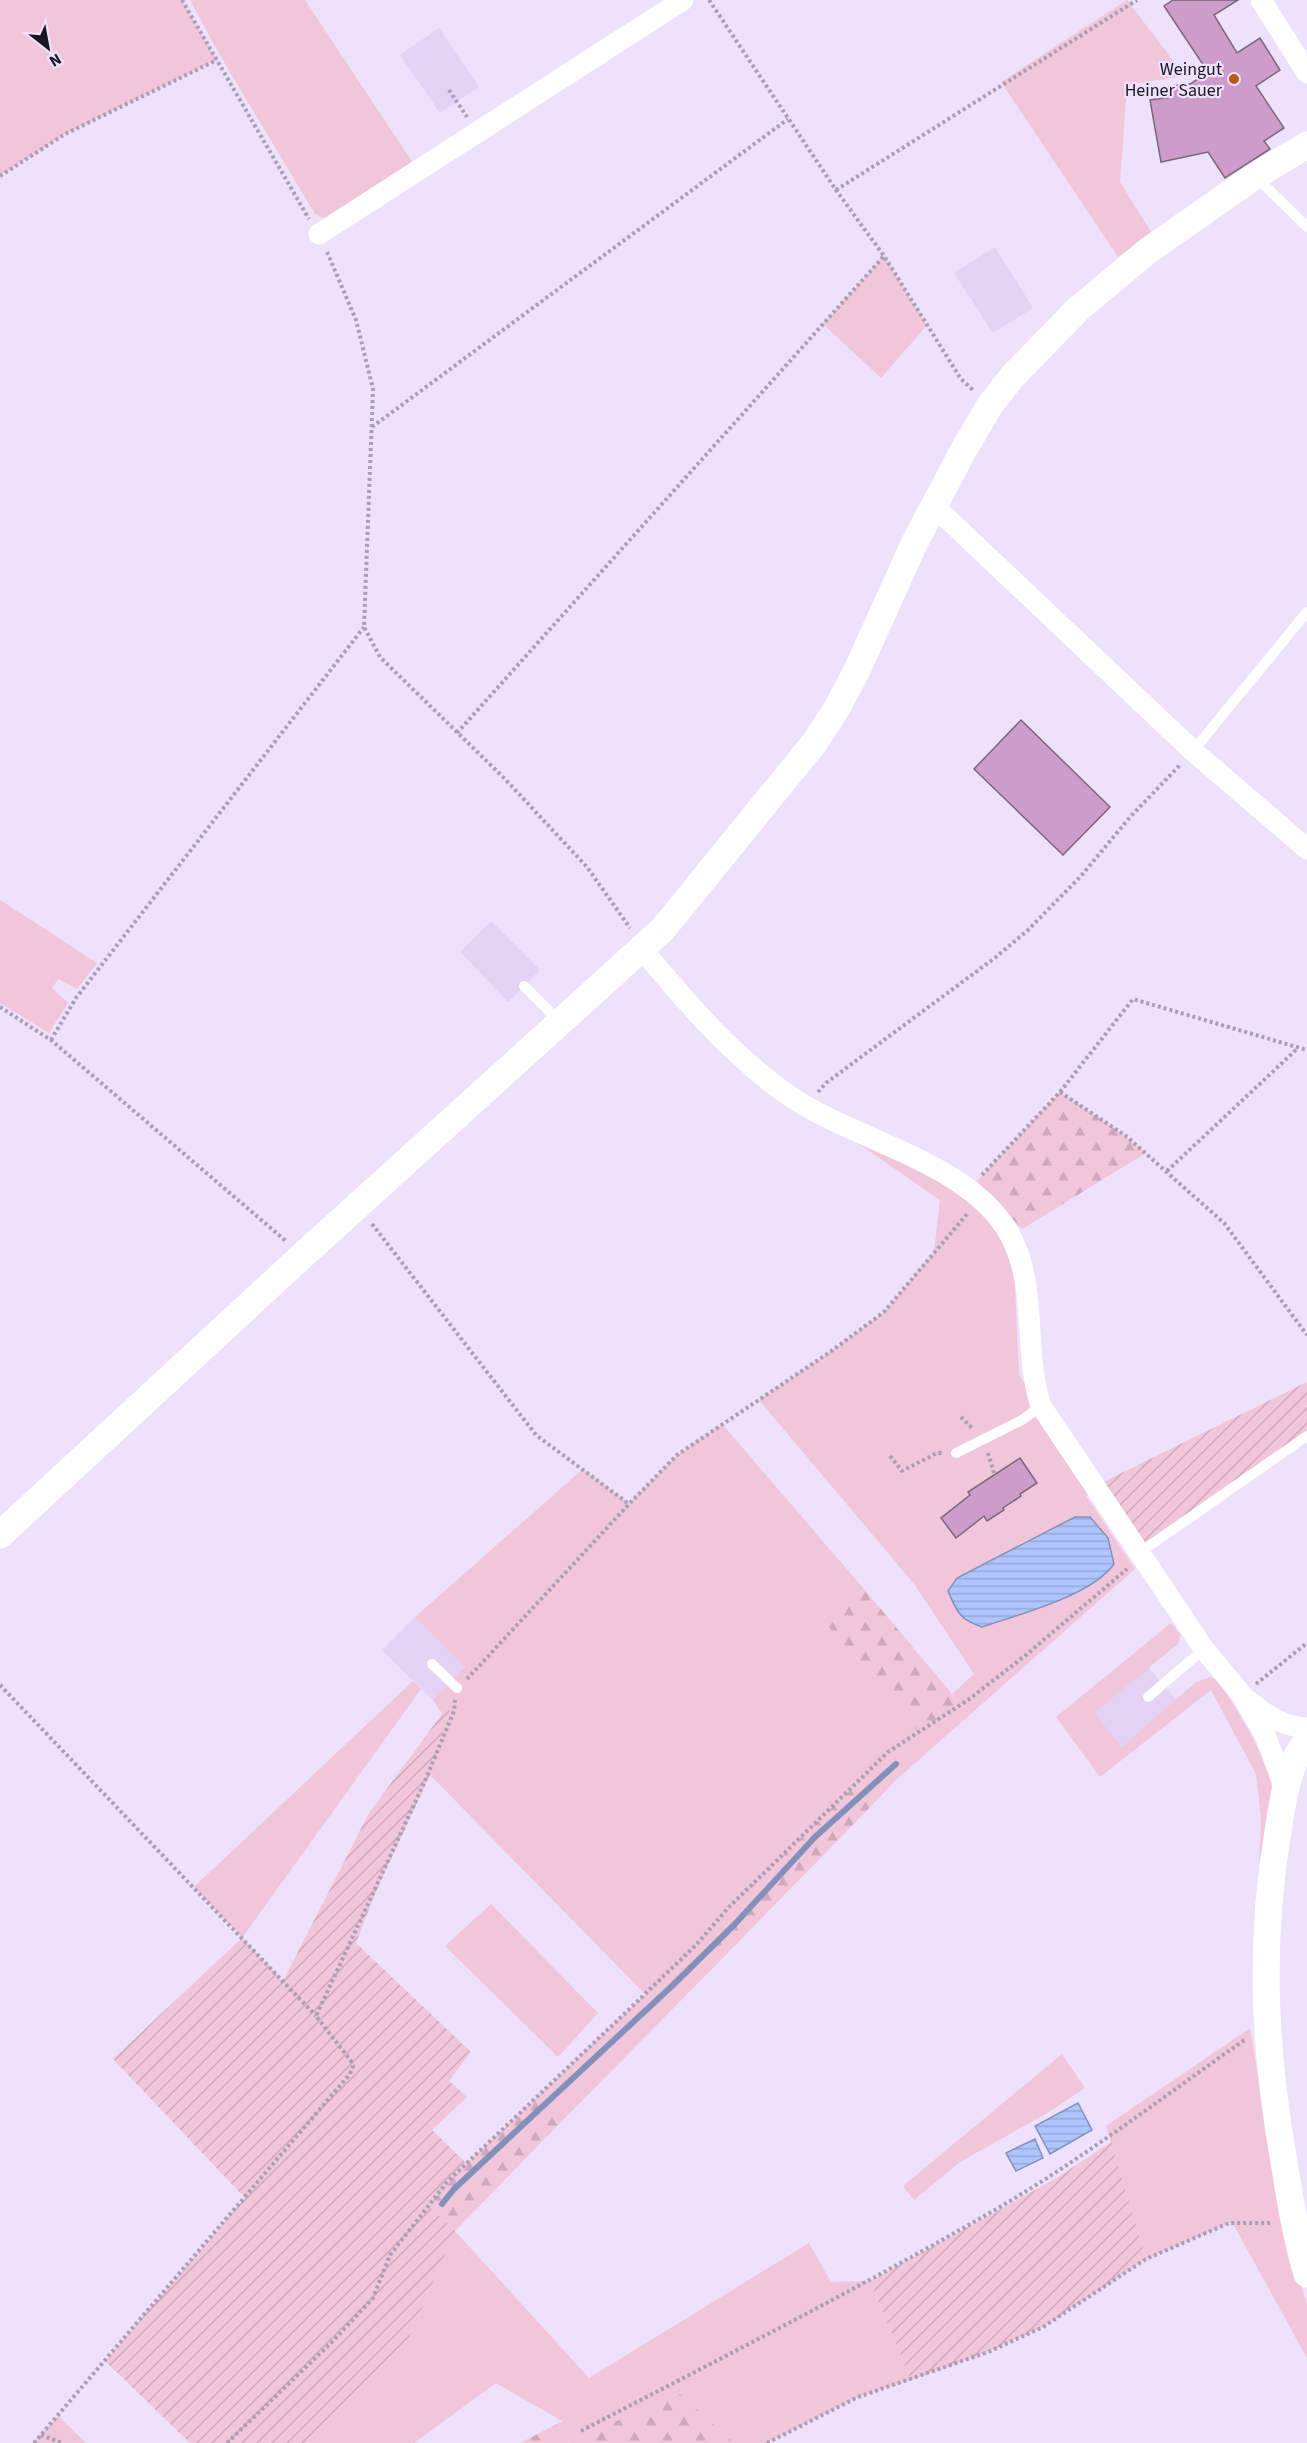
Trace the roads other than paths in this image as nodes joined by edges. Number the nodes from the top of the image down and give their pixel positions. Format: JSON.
{"nodes":[{"id":1,"x":683,"y":0,"type":"edge"},
{"id":2,"x":1261,"y":0,"type":"edge"},
{"id":3,"x":1307,"y":73,"type":"edge"},
{"id":4,"x":1307,"y":145,"type":"edge"},
{"id":5,"x":1256,"y":176,"type":"junction"},
{"id":6,"x":1307,"y":227,"type":"edge"},
{"id":7,"x":319,"y":234,"type":"road end"},
{"id":8,"x":934,"y":506,"type":"junction"},
{"id":9,"x":1307,"y":612,"type":"edge"},
{"id":10,"x":1193,"y":751,"type":"junction"},
{"id":11,"x":1307,"y":849,"type":"edge"},
{"id":12,"x":642,"y":950,"type":"junction"},
{"id":13,"x":524,"y":986,"type":"dead end"},
{"id":14,"x":559,"y":1021,"type":"junction"},
{"id":15,"x":1041,"y":1406,"type":"junction"},
{"id":16,"x":1307,"y":1436,"type":"edge"},
{"id":17,"x":956,"y":1452,"type":"road end"},
{"id":18,"x":0,"y":1535,"type":"edge"},
{"id":19,"x":1140,"y":1555,"type":"junction"},
{"id":20,"x":1204,"y":1649,"type":"junction"},
{"id":21,"x":432,"y":1664,"type":"dead end"},
{"id":22,"x":457,"y":1688,"type":"road end"},
{"id":23,"x":1242,"y":1695,"type":"junction"},
{"id":24,"x":1149,"y":1697,"type":"dead end"},
{"id":25,"x":1307,"y":1728,"type":"edge"},
{"id":26,"x":1307,"y":1740,"type":"edge"},
{"id":27,"x":1285,"y":1788,"type":"junction"},
{"id":28,"x":1307,"y":2274,"type":"edge"}],
"edges":[{"from":1,"to":7,"type":"street"},
{"from":2,"to":3,"type":"street"},
{"from":4,"to":5,"type":"street"},
{"from":5,"to":6,"type":"lane"},
{"from":5,"to":8,"type":"street"},
{"from":8,"to":10,"type":"street"},
{"from":8,"to":12,"type":"street"},
{"from":9,"to":10,"type":"lane"},
{"from":10,"to":11,"type":"street"},
{"from":12,"to":14,"type":"street"},
{"from":12,"to":15,"type":"street"},
{"from":13,"to":14,"type":"lane"},
{"from":14,"to":18,"type":"street"},
{"from":15,"to":17,"type":"lane"},
{"from":15,"to":19,"type":"street"},
{"from":16,"to":19,"type":"lane"},
{"from":19,"to":20,"type":"street"},
{"from":20,"to":23,"type":"street"},
{"from":20,"to":24,"type":"lane"},
{"from":21,"to":22,"type":"lane"},
{"from":23,"to":25,"type":"street"},
{"from":23,"to":27,"type":"street"},
{"from":26,"to":27,"type":"street"},
{"from":27,"to":28,"type":"street"}]}
